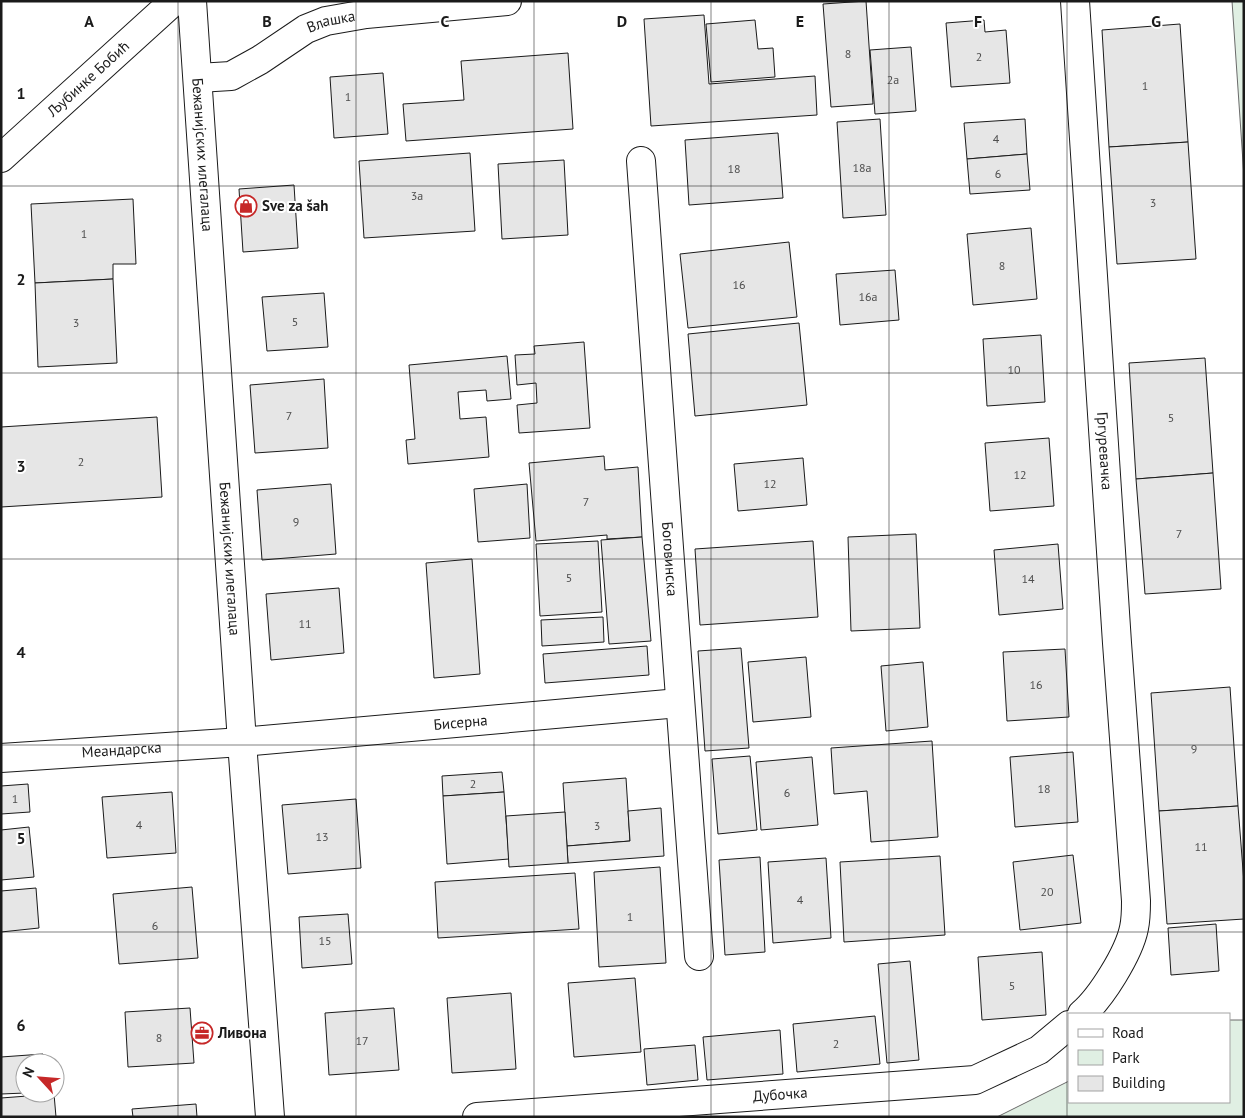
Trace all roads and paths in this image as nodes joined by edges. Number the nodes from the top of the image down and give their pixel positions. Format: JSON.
{"nodes":[{"id":1,"x":174,"y":1,"type":"edge"},
{"id":2,"x":192,"y":1,"type":"edge"},
{"id":3,"x":507,"y":1,"type":"edge"},
{"id":4,"x":1075,"y":1,"type":"edge"},
{"id":5,"x":198,"y":78,"type":"junction"},
{"id":6,"x":1,"y":158,"type":"edge"},
{"id":7,"x":641,"y":161,"type":"dead end"},
{"id":8,"x":679,"y":703,"type":"junction"},
{"id":9,"x":242,"y":742,"type":"junction"},
{"id":10,"x":1,"y":758,"type":"edge"},
{"id":11,"x":699,"y":956,"type":"dead end"},
{"id":12,"x":1083,"y":1013,"type":"edge"},
{"id":13,"x":1068,"y":1027,"type":"edge"},
{"id":14,"x":270,"y":1117,"type":"edge"},
{"id":15,"x":477,"y":1117,"type":"edge"}],
"edges":[{"from":1,"to":6,"type":"street","name":"Љубинке Бобић"},
{"from":2,"to":5,"type":"street","name":"Бежанијских илегалаца"},
{"from":3,"to":5,"type":"street","name":"Влашка"},
{"from":4,"to":12,"type":"street","name":"Гргуревачка"},
{"from":5,"to":9,"type":"street","name":"Бежанијских илегалаца"},
{"from":7,"to":8,"type":"street","name":"Боговинска"},
{"from":8,"to":9,"type":"street","name":"Бисерна"},
{"from":8,"to":11,"type":"street","name":"Боговинска"},
{"from":9,"to":10,"type":"street","name":"Меандарска"},
{"from":9,"to":14,"type":"street","name":"Бежанијских илегалаца"},
{"from":13,"to":15,"type":"street","name":"Дубочка"}]}
